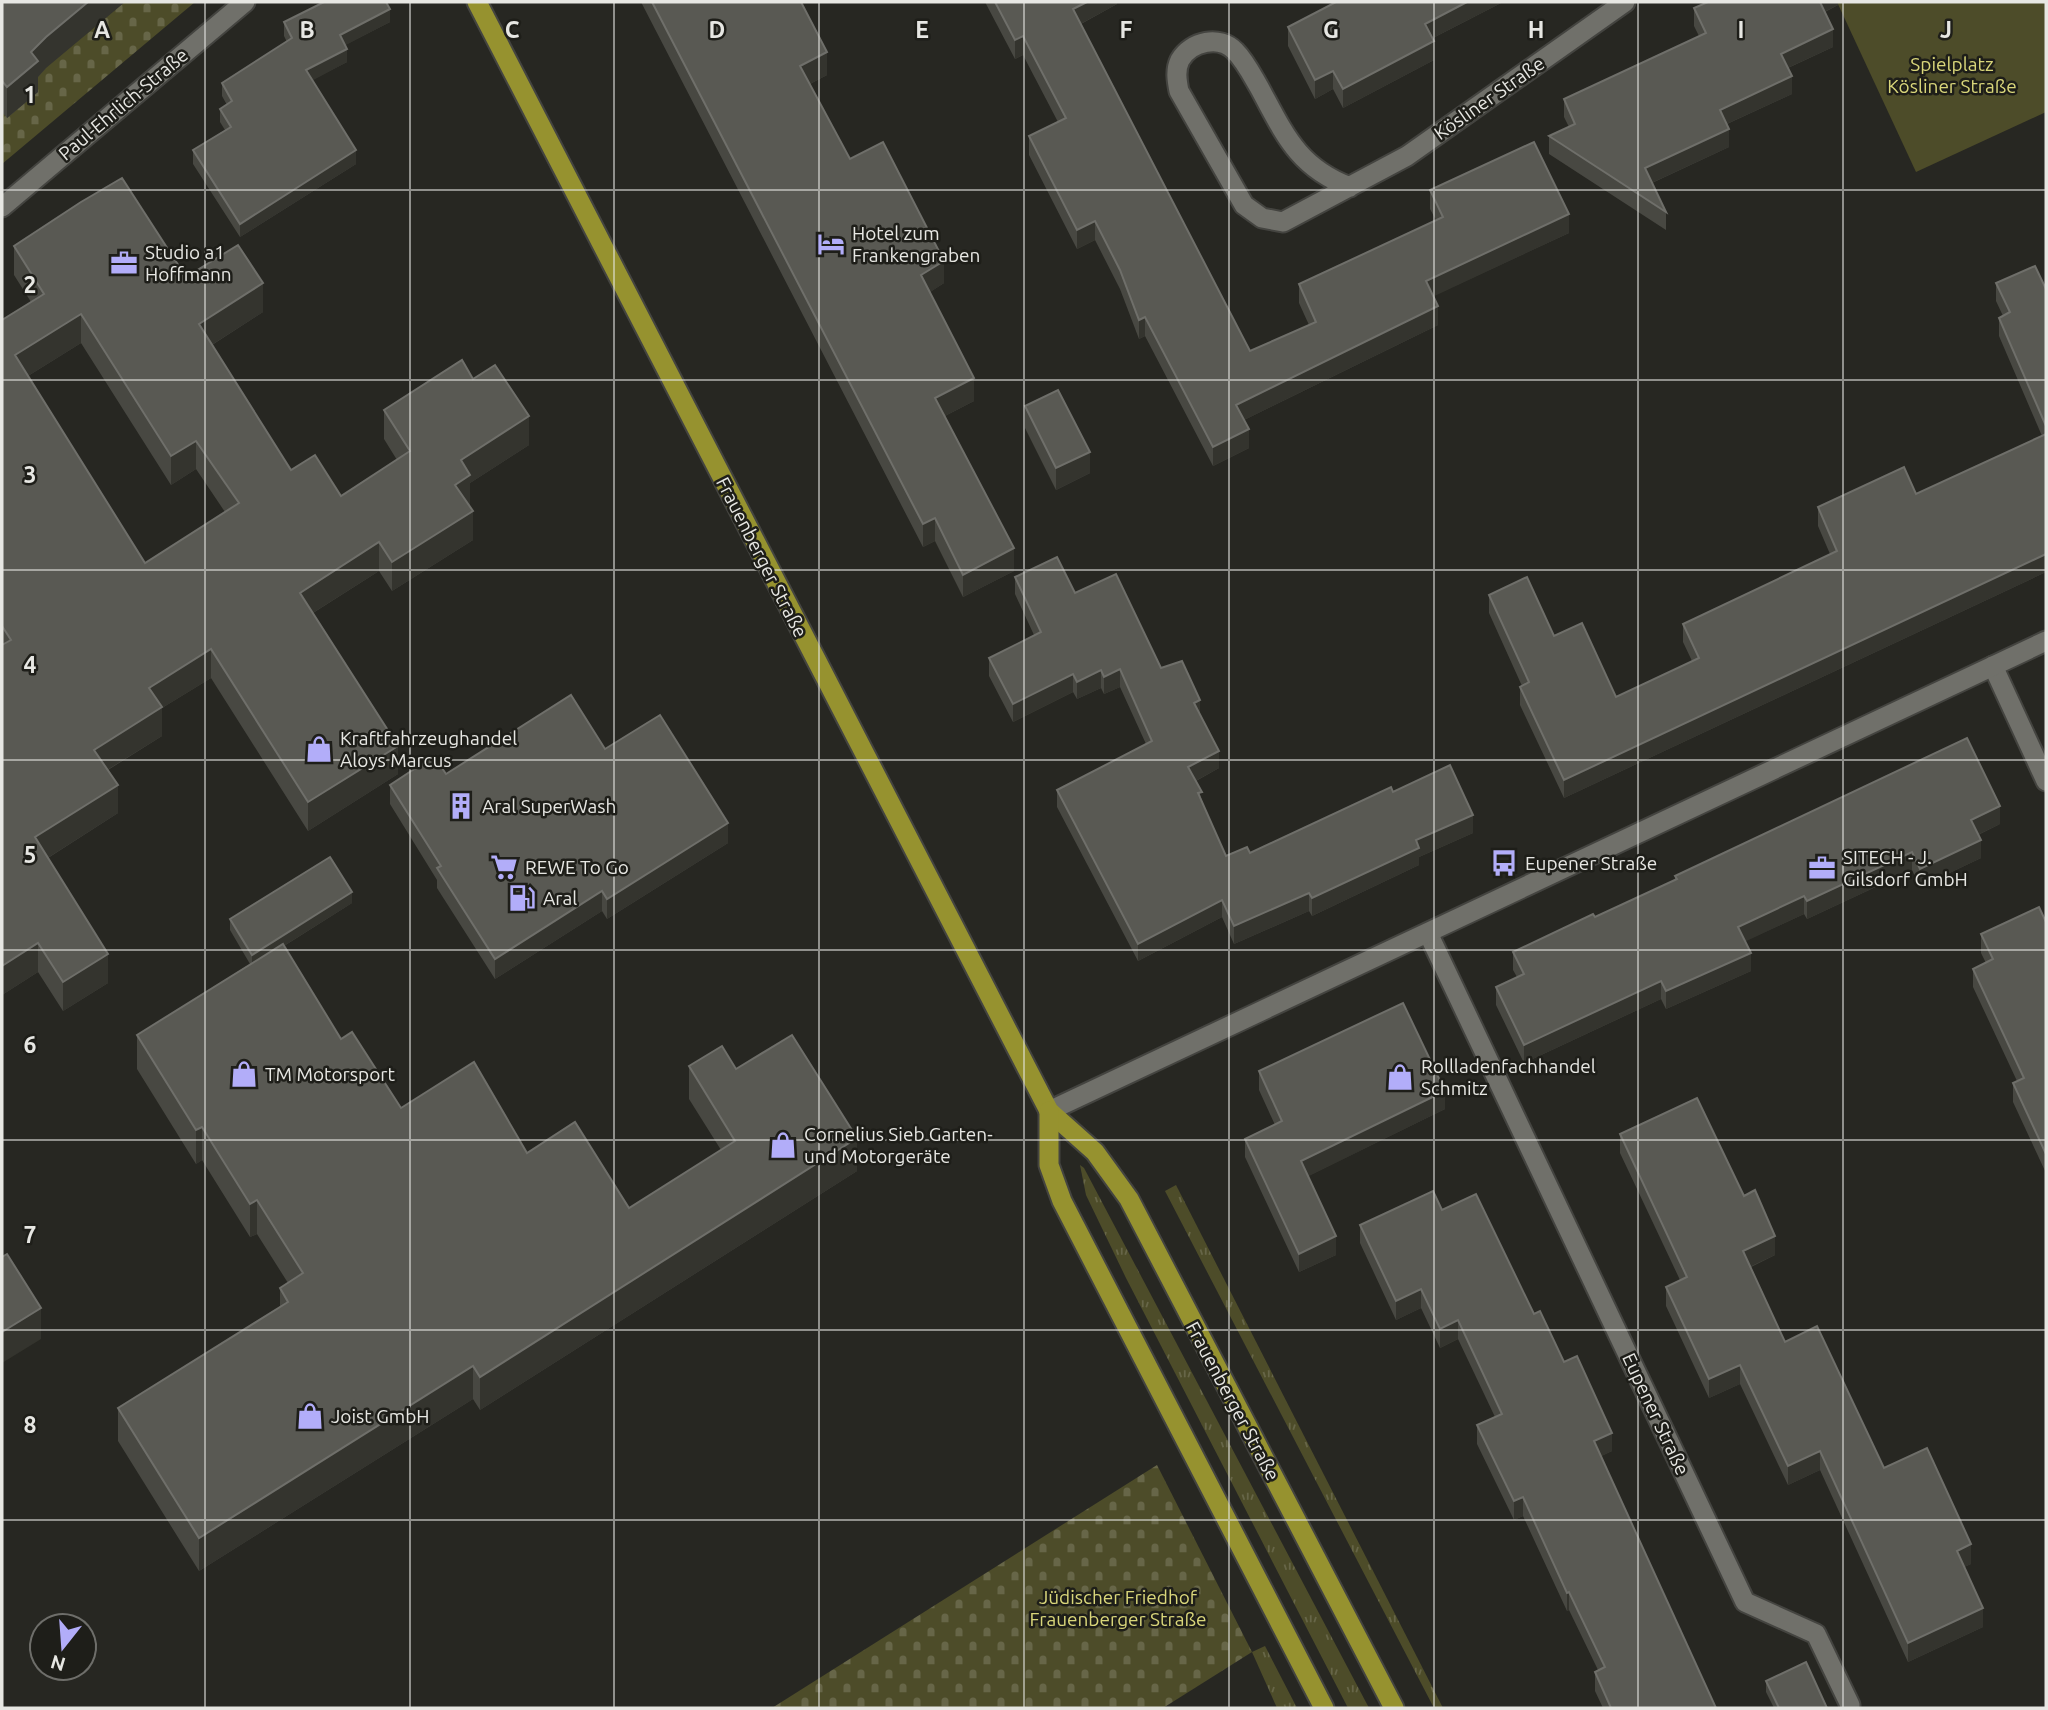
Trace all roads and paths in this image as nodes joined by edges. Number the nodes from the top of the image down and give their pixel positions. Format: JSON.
{"nodes":[{"id":1,"x":244,"y":2,"type":"edge"},
{"id":2,"x":477,"y":2,"type":"edge"},
{"id":3,"x":1625,"y":2,"type":"edge"},
{"id":4,"x":1350,"y":187,"type":"junction"},
{"id":5,"x":2,"y":207,"type":"edge"},
{"id":6,"x":2046,"y":641,"type":"edge"},
{"id":7,"x":1993,"y":666,"type":"junction"},
{"id":8,"x":2046,"y":781,"type":"edge"},
{"id":9,"x":1428,"y":933,"type":"junction"},
{"id":10,"x":1049,"y":1111,"type":"junction"},
{"id":11,"x":1850,"y":1705,"type":"dead end"},
{"id":12,"x":1324,"y":1708,"type":"edge"},
{"id":13,"x":1394,"y":1708,"type":"edge"}],
"edges":[{"from":1,"to":5,"type":"street","name":"Paul-Ehrlich-Straße"},
{"from":2,"to":10,"type":"main road","name":"Frauenberger Straße"},
{"from":3,"to":4,"type":"street","name":"Kösliner Straße"},
{"from":4,"to":4,"type":"street","name":"Kösliner Straße"},
{"from":6,"to":7,"type":"street"},
{"from":7,"to":8,"type":"street"},
{"from":7,"to":9,"type":"street"},
{"from":9,"to":10,"type":"street"},
{"from":9,"to":11,"type":"street","name":"Eupener Straße"},
{"from":10,"to":12,"type":"main road","name":"Frauenberger Straße"},
{"from":10,"to":13,"type":"main road","name":"Frauenberger Straße"}]}
